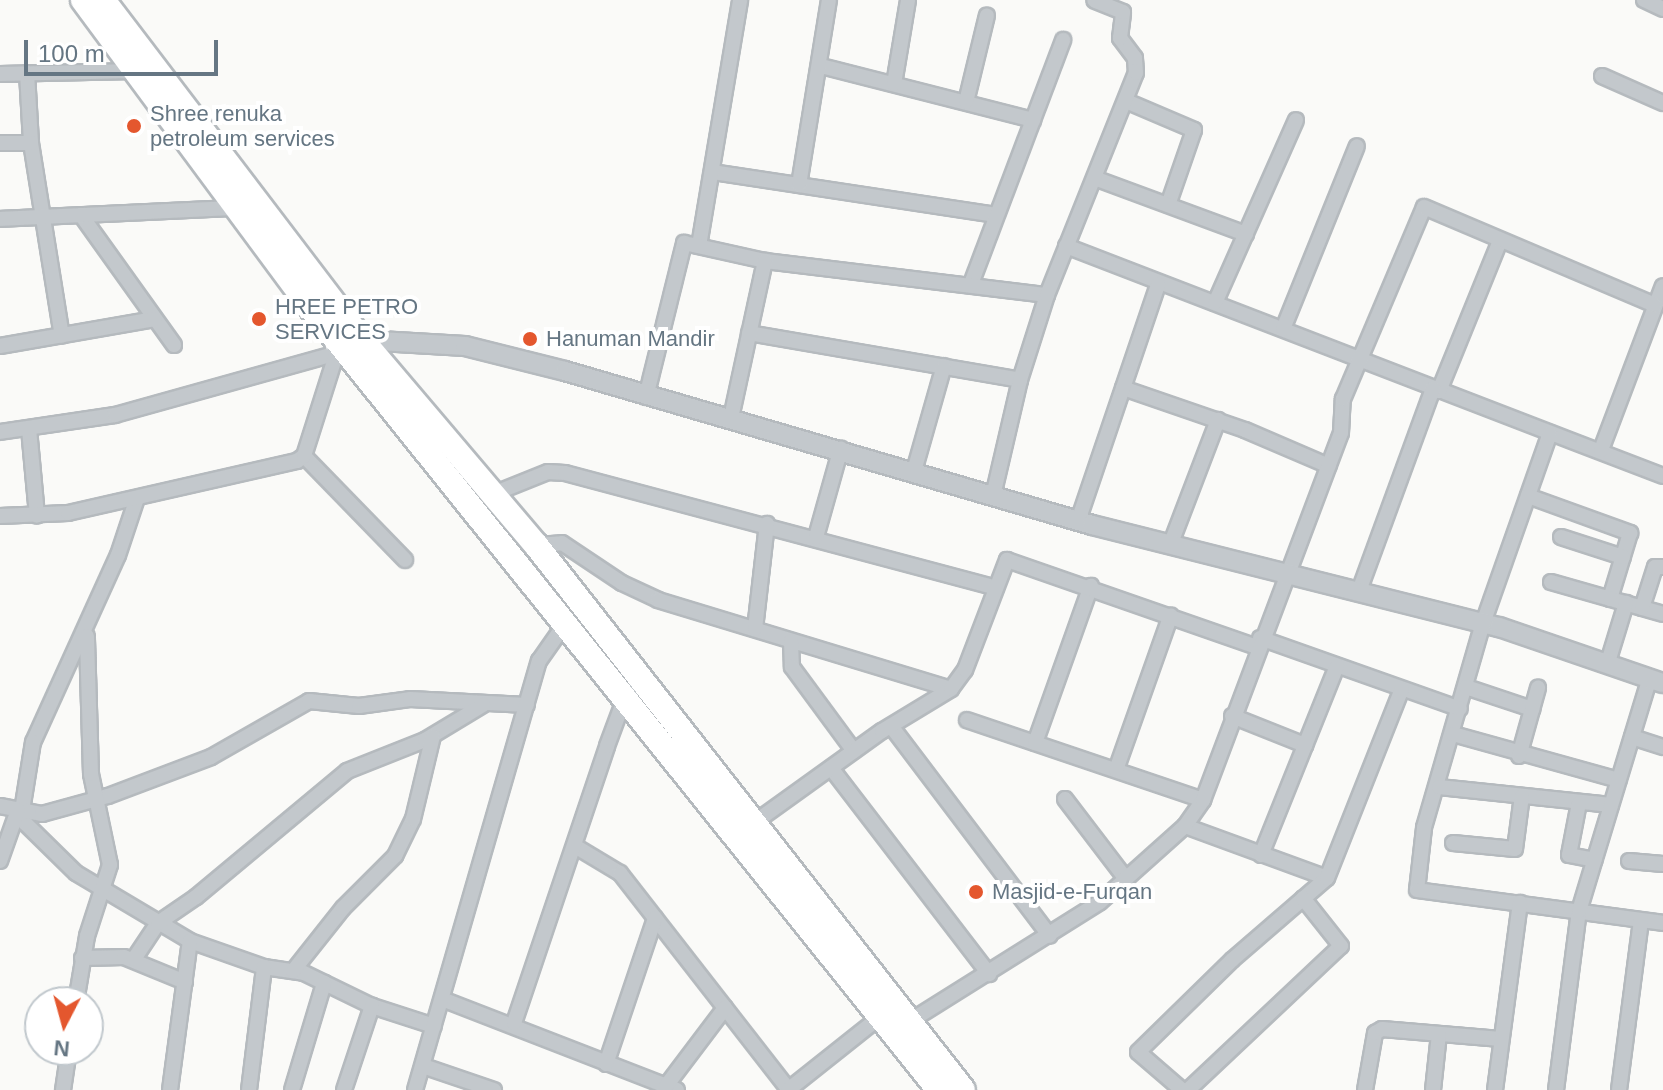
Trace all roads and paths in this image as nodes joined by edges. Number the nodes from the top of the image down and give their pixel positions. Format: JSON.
{"nodes":[{"id":1,"x":740,"y":0,"type":"edge"},
{"id":2,"x":827,"y":0,"type":"edge"},
{"id":3,"x":908,"y":0,"type":"edge"},
{"id":4,"x":1094,"y":0,"type":"edge"},
{"id":5,"x":1644,"y":0,"type":"edge"},
{"id":6,"x":97,"y":2,"type":"edge"},
{"id":7,"x":1126,"y":6,"type":"edge"},
{"id":8,"x":1663,"y":9,"type":"edge"},
{"id":9,"x":987,"y":15,"type":"dead end"},
{"id":10,"x":1063,"y":40,"type":"dead end"},
{"id":11,"x":821,"y":66,"type":"junction"},
{"id":12,"x":135,"y":71,"type":"junction"},
{"id":13,"x":27,"y":73,"type":"junction"},
{"id":14,"x":0,"y":74,"type":"edge"},
{"id":15,"x":1602,"y":76,"type":"dead end"},
{"id":16,"x":894,"y":84,"type":"junction"},
{"id":17,"x":1126,"y":101,"type":"junction"},
{"id":18,"x":966,"y":102,"type":"junction"},
{"id":19,"x":1663,"y":103,"type":"edge"},
{"id":20,"x":1033,"y":120,"type":"junction"},
{"id":21,"x":1296,"y":120,"type":"dead end"},
{"id":22,"x":0,"y":143,"type":"edge"},
{"id":23,"x":31,"y":143,"type":"junction"},
{"id":24,"x":1357,"y":146,"type":"dead end"},
{"id":25,"x":712,"y":172,"type":"junction"},
{"id":26,"x":1097,"y":179,"type":"junction"},
{"id":27,"x":799,"y":185,"type":"junction"},
{"id":28,"x":1168,"y":205,"type":"junction"},
{"id":29,"x":236,"y":208,"type":"junction"},
{"id":30,"x":81,"y":215,"type":"junction"},
{"id":31,"x":996,"y":215,"type":"junction"},
{"id":32,"x":46,"y":217,"type":"junction"},
{"id":33,"x":0,"y":219,"type":"edge"},
{"id":34,"x":1246,"y":234,"type":"junction"},
{"id":35,"x":1500,"y":241,"type":"junction"},
{"id":36,"x":699,"y":246,"type":"junction"},
{"id":37,"x":1066,"y":246,"type":"junction"},
{"id":38,"x":765,"y":261,"type":"junction"},
{"id":39,"x":971,"y":284,"type":"junction"},
{"id":40,"x":1158,"y":284,"type":"junction"},
{"id":41,"x":1663,"y":286,"type":"edge"},
{"id":42,"x":1047,"y":295,"type":"junction"},
{"id":43,"x":1215,"y":303,"type":"junction"},
{"id":44,"x":1655,"y":305,"type":"junction"},
{"id":45,"x":155,"y":319,"type":"junction"},
{"id":46,"x":1283,"y":329,"type":"junction"},
{"id":47,"x":749,"y":333,"type":"junction"},
{"id":48,"x":62,"y":336,"type":"junction"},
{"id":49,"x":174,"y":345,"type":"dead end"},
{"id":50,"x":0,"y":346,"type":"edge"},
{"id":51,"x":348,"y":349,"type":"junction"},
{"id":52,"x":1359,"y":361,"type":"junction"},
{"id":53,"x":944,"y":366,"type":"junction"},
{"id":54,"x":1020,"y":380,"type":"junction"},
{"id":55,"x":1123,"y":388,"type":"junction"},
{"id":56,"x":1436,"y":390,"type":"junction"},
{"id":57,"x":646,"y":397,"type":"junction"},
{"id":58,"x":731,"y":418,"type":"junction"},
{"id":59,"x":1218,"y":420,"type":"junction"},
{"id":60,"x":29,"y":429,"type":"junction"},
{"id":61,"x":0,"y":432,"type":"edge"},
{"id":62,"x":1550,"y":433,"type":"junction"},
{"id":63,"x":841,"y":448,"type":"junction"},
{"id":64,"x":1601,"y":450,"type":"junction"},
{"id":65,"x":304,"y":456,"type":"junction"},
{"id":66,"x":1329,"y":466,"type":"junction"},
{"id":67,"x":914,"y":471,"type":"junction"},
{"id":68,"x":1663,"y":476,"type":"edge"},
{"id":69,"x":493,"y":494,"type":"junction"},
{"id":70,"x":993,"y":496,"type":"junction"},
{"id":71,"x":1528,"y":496,"type":"junction"},
{"id":72,"x":137,"y":498,"type":"junction"},
{"id":73,"x":0,"y":516,"type":"edge"},
{"id":74,"x":37,"y":516,"type":"junction"},
{"id":75,"x":1078,"y":521,"type":"junction"},
{"id":76,"x":767,"y":524,"type":"junction"},
{"id":77,"x":816,"y":537,"type":"junction"},
{"id":78,"x":1561,"y":537,"type":"dead end"},
{"id":79,"x":1171,"y":543,"type":"junction"},
{"id":80,"x":536,"y":545,"type":"junction"},
{"id":81,"x":1623,"y":557,"type":"junction"},
{"id":82,"x":405,"y":560,"type":"dead end"},
{"id":83,"x":1663,"y":567,"type":"edge"},
{"id":84,"x":1289,"y":573,"type":"junction"},
{"id":85,"x":1551,"y":582,"type":"dead end"},
{"id":86,"x":1091,"y":586,"type":"junction"},
{"id":87,"x":996,"y":588,"type":"junction"},
{"id":88,"x":1359,"y":591,"type":"junction"},
{"id":89,"x":1610,"y":599,"type":"junction"},
{"id":90,"x":1626,"y":603,"type":"junction"},
{"id":91,"x":1642,"y":608,"type":"junction"},
{"id":92,"x":1663,"y":614,"type":"edge"},
{"id":93,"x":1171,"y":615,"type":"junction"},
{"id":94,"x":567,"y":621,"type":"junction"},
{"id":95,"x":1483,"y":623,"type":"junction"},
{"id":96,"x":87,"y":627,"type":"junction"},
{"id":97,"x":755,"y":629,"type":"junction"},
{"id":98,"x":791,"y":641,"type":"junction"},
{"id":99,"x":1258,"y":643,"type":"junction"},
{"id":100,"x":1608,"y":662,"type":"junction"},
{"id":101,"x":1337,"y":666,"type":"junction"},
{"id":102,"x":1656,"y":681,"type":"edge"},
{"id":103,"x":1466,"y":687,"type":"junction"},
{"id":104,"x":1538,"y":688,"type":"dead end"},
{"id":105,"x":636,"y":689,"type":"junction"},
{"id":106,"x":951,"y":689,"type":"junction"},
{"id":107,"x":1402,"y":689,"type":"junction"},
{"id":108,"x":483,"y":705,"type":"junction"},
{"id":109,"x":527,"y":705,"type":"junction"},
{"id":110,"x":1460,"y":709,"type":"junction"},
{"id":111,"x":1532,"y":709,"type":"junction"},
{"id":112,"x":1232,"y":716,"type":"junction"},
{"id":113,"x":967,"y":720,"type":"dead end"},
{"id":114,"x":891,"y":726,"type":"junction"},
{"id":115,"x":1453,"y":734,"type":"junction"},
{"id":116,"x":433,"y":736,"type":"junction"},
{"id":117,"x":1632,"y":737,"type":"junction"},
{"id":118,"x":1035,"y":743,"type":"junction"},
{"id":119,"x":1305,"y":745,"type":"junction"},
{"id":120,"x":1663,"y":747,"type":"edge"},
{"id":121,"x":854,"y":751,"type":"junction"},
{"id":122,"x":1519,"y":756,"type":"junction"},
{"id":123,"x":831,"y":768,"type":"junction"},
{"id":124,"x":1116,"y":770,"type":"junction"},
{"id":125,"x":1619,"y":780,"type":"junction"},
{"id":126,"x":1439,"y":787,"type":"junction"},
{"id":127,"x":1522,"y":796,"type":"junction"},
{"id":128,"x":1065,"y":799,"type":"dead end"},
{"id":129,"x":94,"y":800,"type":"junction"},
{"id":130,"x":1203,"y":800,"type":"junction"},
{"id":131,"x":1579,"y":803,"type":"junction"},
{"id":132,"x":1611,"y":805,"type":"junction"},
{"id":133,"x":0,"y":806,"type":"edge"},
{"id":134,"x":20,"y":811,"type":"junction"},
{"id":135,"x":1185,"y":826,"type":"junction"},
{"id":136,"x":746,"y":829,"type":"junction"},
{"id":137,"x":1453,"y":843,"type":"dead end"},
{"id":138,"x":575,"y":846,"type":"junction"},
{"id":139,"x":1261,"y":855,"type":"junction"},
{"id":140,"x":1595,"y":860,"type":"junction"},
{"id":141,"x":0,"y":861,"type":"edge"},
{"id":142,"x":1629,"y":861,"type":"dead end"},
{"id":143,"x":1663,"y":864,"type":"edge"},
{"id":144,"x":1327,"y":878,"type":"junction"},
{"id":145,"x":1126,"y":879,"type":"junction"},
{"id":146,"x":103,"y":890,"type":"junction"},
{"id":147,"x":1303,"y":898,"type":"junction"},
{"id":148,"x":1520,"y":903,"type":"junction"},
{"id":149,"x":1579,"y":911,"type":"junction"},
{"id":150,"x":655,"y":918,"type":"junction"},
{"id":151,"x":1641,"y":920,"type":"junction"},
{"id":152,"x":158,"y":923,"type":"junction"},
{"id":153,"x":1663,"y":923,"type":"edge"},
{"id":154,"x":1050,"y":936,"type":"junction"},
{"id":155,"x":190,"y":941,"type":"junction"},
{"id":156,"x":82,"y":958,"type":"junction"},
{"id":157,"x":134,"y":959,"type":"junction"},
{"id":158,"x":264,"y":967,"type":"junction"},
{"id":159,"x":293,"y":971,"type":"junction"},
{"id":160,"x":989,"y":974,"type":"junction"},
{"id":161,"x":185,"y":982,"type":"junction"},
{"id":162,"x":324,"y":983,"type":"junction"},
{"id":163,"x":78,"y":986,"type":"edge"},
{"id":164,"x":442,"y":999,"type":"junction"},
{"id":165,"x":372,"y":1006,"type":"junction"},
{"id":166,"x":725,"y":1008,"type":"junction"},
{"id":167,"x":895,"y":1018,"type":"junction"},
{"id":168,"x":514,"y":1023,"type":"junction"},
{"id":169,"x":434,"y":1026,"type":"junction"},
{"id":170,"x":1439,"y":1034,"type":"junction"},
{"id":171,"x":1501,"y":1039,"type":"junction"},
{"id":172,"x":606,"y":1064,"type":"junction"},
{"id":173,"x":67,"y":1066,"type":"edge"},
{"id":174,"x":423,"y":1066,"type":"junction"},
{"id":175,"x":671,"y":1088,"type":"edge"},
{"id":176,"x":486,"y":1089,"type":"edge"},
{"id":177,"x":63,"y":1090,"type":"edge"},
{"id":178,"x":170,"y":1090,"type":"edge"},
{"id":179,"x":249,"y":1090,"type":"edge"},
{"id":180,"x":292,"y":1090,"type":"edge"},
{"id":181,"x":344,"y":1090,"type":"edge"},
{"id":182,"x":415,"y":1090,"type":"edge"},
{"id":183,"x":789,"y":1090,"type":"edge"},
{"id":184,"x":939,"y":1090,"type":"edge"},
{"id":185,"x":963,"y":1090,"type":"edge"},
{"id":186,"x":1182,"y":1090,"type":"edge"},
{"id":187,"x":1188,"y":1090,"type":"edge"},
{"id":188,"x":1365,"y":1090,"type":"edge"},
{"id":189,"x":1433,"y":1090,"type":"edge"},
{"id":190,"x":1495,"y":1090,"type":"edge"},
{"id":191,"x":1556,"y":1090,"type":"edge"},
{"id":192,"x":1619,"y":1090,"type":"edge"}],
"edges":[{"from":1,"to":25,"type":"street"},
{"from":2,"to":11,"type":"street"},
{"from":3,"to":16,"type":"street"},
{"from":4,"to":7,"type":"street"},
{"from":5,"to":8,"type":"street"},
{"from":6,"to":12,"type":"main road"},
{"from":6,"to":51,"type":"main road"},
{"from":7,"to":17,"type":"street"},
{"from":9,"to":18,"type":"street"},
{"from":10,"to":20,"type":"street"},
{"from":11,"to":16,"type":"street"},
{"from":11,"to":27,"type":"street"},
{"from":12,"to":13,"type":"street"},
{"from":12,"to":29,"type":"main road"},
{"from":13,"to":14,"type":"street"},
{"from":13,"to":23,"type":"street"},
{"from":15,"to":19,"type":"street"},
{"from":16,"to":18,"type":"street"},
{"from":17,"to":26,"type":"street"},
{"from":17,"to":28,"type":"street"},
{"from":18,"to":20,"type":"street"},
{"from":20,"to":31,"type":"street"},
{"from":21,"to":34,"type":"street"},
{"from":22,"to":23,"type":"street"},
{"from":23,"to":32,"type":"street"},
{"from":24,"to":46,"type":"street"},
{"from":25,"to":27,"type":"street"},
{"from":25,"to":36,"type":"street"},
{"from":26,"to":28,"type":"street"},
{"from":26,"to":37,"type":"street"},
{"from":27,"to":31,"type":"street"},
{"from":28,"to":34,"type":"street"},
{"from":29,"to":30,"type":"street"},
{"from":29,"to":51,"type":"main road"},
{"from":30,"to":32,"type":"street"},
{"from":30,"to":45,"type":"street"},
{"from":31,"to":39,"type":"street"},
{"from":32,"to":33,"type":"street"},
{"from":32,"to":48,"type":"street"},
{"from":34,"to":43,"type":"street"},
{"from":35,"to":44,"type":"street"},
{"from":35,"to":52,"type":"street"},
{"from":35,"to":56,"type":"street"},
{"from":36,"to":38,"type":"street"},
{"from":36,"to":57,"type":"street"},
{"from":37,"to":40,"type":"street"},
{"from":37,"to":42,"type":"street"},
{"from":38,"to":39,"type":"street"},
{"from":38,"to":47,"type":"street"},
{"from":39,"to":42,"type":"street"},
{"from":40,"to":43,"type":"street"},
{"from":40,"to":55,"type":"street"},
{"from":41,"to":44,"type":"street"},
{"from":42,"to":54,"type":"street"},
{"from":43,"to":46,"type":"street"},
{"from":44,"to":64,"type":"street"},
{"from":45,"to":48,"type":"street"},
{"from":45,"to":49,"type":"street"},
{"from":46,"to":52,"type":"street"},
{"from":47,"to":53,"type":"street"},
{"from":47,"to":58,"type":"street"},
{"from":48,"to":50,"type":"street"},
{"from":51,"to":57,"type":"street"},
{"from":51,"to":60,"type":"street"},
{"from":51,"to":65,"type":"street"},
{"from":51,"to":69,"type":"main road"},
{"from":51,"to":94,"type":"main road"},
{"from":52,"to":56,"type":"street"},
{"from":52,"to":66,"type":"street"},
{"from":53,"to":54,"type":"street"},
{"from":53,"to":67,"type":"street"},
{"from":54,"to":70,"type":"street"},
{"from":55,"to":59,"type":"street"},
{"from":55,"to":75,"type":"street"},
{"from":56,"to":62,"type":"street"},
{"from":56,"to":88,"type":"street"},
{"from":57,"to":58,"type":"street"},
{"from":58,"to":63,"type":"street"},
{"from":59,"to":66,"type":"street"},
{"from":59,"to":79,"type":"street"},
{"from":60,"to":61,"type":"street"},
{"from":60,"to":74,"type":"street"},
{"from":62,"to":64,"type":"street"},
{"from":62,"to":71,"type":"street"},
{"from":63,"to":67,"type":"street"},
{"from":63,"to":77,"type":"street"},
{"from":64,"to":68,"type":"street"},
{"from":65,"to":72,"type":"street"},
{"from":65,"to":82,"type":"street"},
{"from":66,"to":84,"type":"street"},
{"from":67,"to":70,"type":"street"},
{"from":69,"to":76,"type":"street"},
{"from":69,"to":80,"type":"main road"},
{"from":70,"to":75,"type":"street"},
{"from":71,"to":81,"type":"street"},
{"from":71,"to":95,"type":"street"},
{"from":72,"to":74,"type":"street"},
{"from":72,"to":96,"type":"street"},
{"from":73,"to":74,"type":"street"},
{"from":75,"to":79,"type":"street"},
{"from":76,"to":77,"type":"street"},
{"from":76,"to":97,"type":"street"},
{"from":77,"to":87,"type":"street"},
{"from":78,"to":81,"type":"street"},
{"from":79,"to":84,"type":"street"},
{"from":80,"to":97,"type":"street"},
{"from":80,"to":105,"type":"main road"},
{"from":81,"to":89,"type":"street"},
{"from":83,"to":91,"type":"street"},
{"from":84,"to":88,"type":"street"},
{"from":84,"to":99,"type":"street"},
{"from":85,"to":89,"type":"street"},
{"from":86,"to":87,"type":"street"},
{"from":86,"to":93,"type":"street"},
{"from":86,"to":118,"type":"street"},
{"from":87,"to":106,"type":"street"},
{"from":88,"to":95,"type":"street"},
{"from":89,"to":90,"type":"street"},
{"from":90,"to":91,"type":"street"},
{"from":90,"to":100,"type":"street"},
{"from":91,"to":92,"type":"street"},
{"from":93,"to":99,"type":"street"},
{"from":93,"to":124,"type":"street"},
{"from":94,"to":105,"type":"main road"},
{"from":94,"to":109,"type":"street"},
{"from":95,"to":100,"type":"street"},
{"from":95,"to":103,"type":"street"},
{"from":96,"to":129,"type":"street"},
{"from":96,"to":134,"type":"street"},
{"from":97,"to":98,"type":"street"},
{"from":98,"to":106,"type":"street"},
{"from":98,"to":121,"type":"street"},
{"from":99,"to":101,"type":"street"},
{"from":99,"to":112,"type":"street"},
{"from":100,"to":102,"type":"street"},
{"from":101,"to":107,"type":"street"},
{"from":101,"to":119,"type":"street"},
{"from":102,"to":117,"type":"street"},
{"from":103,"to":110,"type":"street"},
{"from":103,"to":111,"type":"street"},
{"from":104,"to":111,"type":"street"},
{"from":105,"to":136,"type":"main road"},
{"from":105,"to":138,"type":"street"},
{"from":106,"to":114,"type":"street"},
{"from":107,"to":110,"type":"street"},
{"from":107,"to":144,"type":"street"},
{"from":108,"to":109,"type":"street"},
{"from":108,"to":116,"type":"street"},
{"from":108,"to":129,"type":"street"},
{"from":109,"to":164,"type":"street"},
{"from":110,"to":115,"type":"street"},
{"from":111,"to":122,"type":"street"},
{"from":112,"to":119,"type":"street"},
{"from":112,"to":130,"type":"street"},
{"from":113,"to":118,"type":"street"},
{"from":114,"to":121,"type":"street"},
{"from":114,"to":154,"type":"street"},
{"from":115,"to":122,"type":"street"},
{"from":115,"to":126,"type":"street"},
{"from":116,"to":152,"type":"street"},
{"from":116,"to":159,"type":"street"},
{"from":117,"to":120,"type":"street"},
{"from":117,"to":125,"type":"street"},
{"from":118,"to":124,"type":"street"},
{"from":119,"to":139,"type":"street"},
{"from":121,"to":123,"type":"street"},
{"from":122,"to":125,"type":"street"},
{"from":123,"to":136,"type":"street"},
{"from":123,"to":160,"type":"street"},
{"from":124,"to":130,"type":"street"},
{"from":125,"to":132,"type":"street"},
{"from":126,"to":127,"type":"street"},
{"from":126,"to":148,"type":"street"},
{"from":127,"to":131,"type":"street"},
{"from":127,"to":137,"type":"street"},
{"from":128,"to":145,"type":"street"},
{"from":129,"to":134,"type":"street"},
{"from":129,"to":146,"type":"street"},
{"from":130,"to":135,"type":"street"},
{"from":131,"to":132,"type":"street"},
{"from":131,"to":140,"type":"street"},
{"from":132,"to":140,"type":"street"},
{"from":133,"to":134,"type":"street"},
{"from":134,"to":141,"type":"street"},
{"from":134,"to":146,"type":"street"},
{"from":135,"to":139,"type":"street"},
{"from":135,"to":145,"type":"street"},
{"from":136,"to":167,"type":"main road"},
{"from":138,"to":150,"type":"street"},
{"from":138,"to":168,"type":"street"},
{"from":139,"to":144,"type":"street"},
{"from":140,"to":149,"type":"street"},
{"from":142,"to":143,"type":"street"},
{"from":144,"to":147,"type":"street"},
{"from":145,"to":154,"type":"street"},
{"from":146,"to":152,"type":"street"},
{"from":146,"to":156,"type":"street"},
{"from":147,"to":186,"type":"street"},
{"from":147,"to":187,"type":"street"},
{"from":148,"to":149,"type":"street"},
{"from":148,"to":171,"type":"street"},
{"from":149,"to":151,"type":"street"},
{"from":149,"to":191,"type":"street"},
{"from":150,"to":166,"type":"street"},
{"from":150,"to":172,"type":"street"},
{"from":151,"to":153,"type":"street"},
{"from":151,"to":192,"type":"street"},
{"from":152,"to":155,"type":"street"},
{"from":152,"to":157,"type":"street"},
{"from":154,"to":160,"type":"street"},
{"from":155,"to":158,"type":"street"},
{"from":155,"to":161,"type":"street"},
{"from":156,"to":157,"type":"street"},
{"from":156,"to":163,"type":"street"},
{"from":157,"to":161,"type":"street"},
{"from":158,"to":159,"type":"street"},
{"from":158,"to":179,"type":"street"},
{"from":159,"to":162,"type":"street"},
{"from":160,"to":167,"type":"street"},
{"from":161,"to":178,"type":"street"},
{"from":162,"to":165,"type":"street"},
{"from":162,"to":180,"type":"street"},
{"from":164,"to":168,"type":"street"},
{"from":164,"to":169,"type":"street"},
{"from":165,"to":169,"type":"street"},
{"from":165,"to":181,"type":"street"},
{"from":166,"to":175,"type":"street"},
{"from":166,"to":183,"type":"street"},
{"from":167,"to":183,"type":"street"},
{"from":167,"to":184,"type":"main road"},
{"from":167,"to":185,"type":"main road"},
{"from":168,"to":172,"type":"street"},
{"from":169,"to":174,"type":"street"},
{"from":170,"to":171,"type":"street"},
{"from":170,"to":188,"type":"street"},
{"from":170,"to":189,"type":"street"},
{"from":171,"to":190,"type":"street"},
{"from":172,"to":175,"type":"street"},
{"from":173,"to":177,"type":"street"},
{"from":174,"to":176,"type":"street"},
{"from":174,"to":182,"type":"street"}]}
